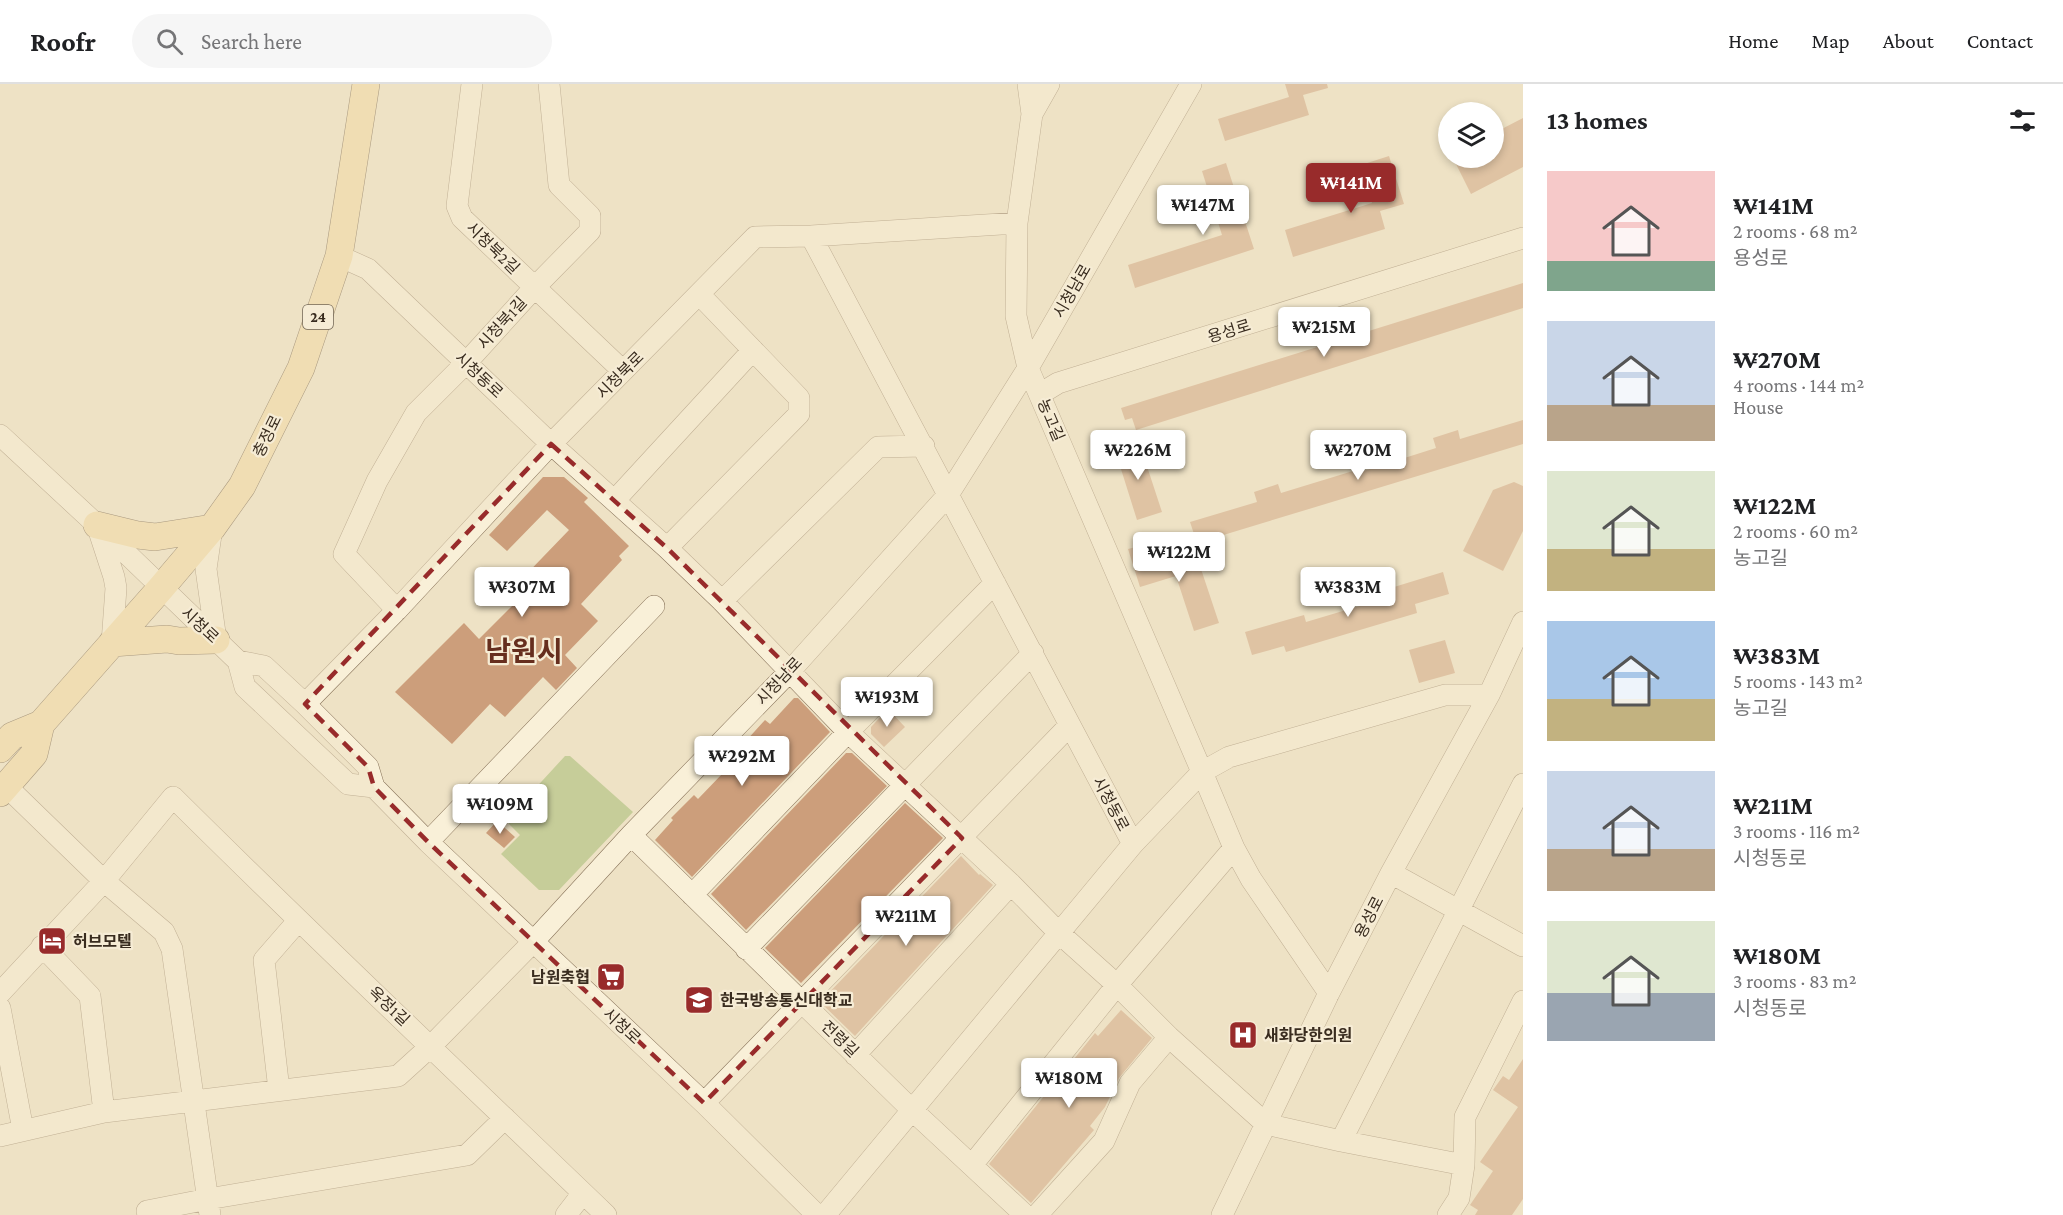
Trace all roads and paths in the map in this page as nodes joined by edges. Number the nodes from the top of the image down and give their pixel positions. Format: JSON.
{"nodes":[{"id":1,"x":366,"y":84,"type":"edge"},
{"id":2,"x":472,"y":84,"type":"edge"},
{"id":3,"x":549,"y":84,"type":"edge"},
{"id":4,"x":1028,"y":84,"type":"edge"},
{"id":5,"x":1049,"y":84,"type":"edge"},
{"id":6,"x":1191,"y":84,"type":"edge"},
{"id":7,"x":1032,"y":114,"type":"junction"},
{"id":8,"x":1017,"y":223,"type":"junction"},
{"id":9,"x":812,"y":236,"type":"junction"},
{"id":10,"x":1523,"y":238,"type":"edge"},
{"id":11,"x":339,"y":256,"type":"junction"},
{"id":12,"x":534,"y":287,"type":"junction"},
{"id":13,"x":699,"y":294,"type":"junction"},
{"id":14,"x":753,"y":350,"type":"junction"},
{"id":15,"x":466,"y":363,"type":"junction"},
{"id":16,"x":1028,"y":368,"type":"junction"},
{"id":17,"x":623,"y":372,"type":"junction"},
{"id":18,"x":1040,"y":394,"type":"junction"},
{"id":19,"x":0,"y":435,"type":"edge"},
{"id":20,"x":551,"y":444,"type":"junction"},
{"id":21,"x":924,"y":446,"type":"junction"},
{"id":22,"x":948,"y":495,"type":"junction"},
{"id":23,"x":615,"y":500,"type":"junction"},
{"id":24,"x":97,"y":525,"type":"junction"},
{"id":25,"x":212,"y":528,"type":"junction"},
{"id":26,"x":667,"y":548,"type":"junction"},
{"id":27,"x":995,"y":583,"type":"junction"},
{"id":28,"x":161,"y":588,"type":"junction"},
{"id":29,"x":722,"y":601,"type":"junction"},
{"id":30,"x":654,"y":606,"type":"dead end"},
{"id":31,"x":397,"y":610,"type":"junction"},
{"id":32,"x":1523,"y":622,"type":"edge"},
{"id":33,"x":216,"y":640,"type":"junction"},
{"id":34,"x":112,"y":643,"type":"junction"},
{"id":35,"x":1033,"y":653,"type":"junction"},
{"id":36,"x":238,"y":662,"type":"junction"},
{"id":37,"x":790,"y":670,"type":"junction"},
{"id":38,"x":1489,"y":695,"type":"junction"},
{"id":39,"x":305,"y":704,"type":"junction"},
{"id":40,"x":41,"y":724,"type":"junction"},
{"id":41,"x":1069,"y":726,"type":"junction"},
{"id":42,"x":848,"y":732,"type":"junction"},
{"id":43,"x":0,"y":749,"type":"edge"},
{"id":44,"x":1202,"y":772,"type":"junction"},
{"id":45,"x":905,"y":783,"type":"junction"},
{"id":46,"x":1523,"y":784,"type":"edge"},
{"id":47,"x":374,"y":787,"type":"junction"},
{"id":48,"x":3,"y":789,"type":"edge"},
{"id":49,"x":631,"y":835,"type":"junction"},
{"id":50,"x":962,"y":838,"type":"junction"},
{"id":51,"x":428,"y":842,"type":"junction"},
{"id":52,"x":1133,"y":844,"type":"junction"},
{"id":53,"x":1234,"y":848,"type":"junction"},
{"id":54,"x":1391,"y":873,"type":"junction"},
{"id":55,"x":104,"y":881,"type":"junction"},
{"id":56,"x":1011,"y":884,"type":"junction"},
{"id":57,"x":692,"y":895,"type":"junction"},
{"id":58,"x":1458,"y":910,"type":"junction"},
{"id":59,"x":298,"y":921,"type":"junction"},
{"id":60,"x":1059,"y":933,"type":"junction"},
{"id":61,"x":533,"y":942,"type":"junction"},
{"id":62,"x":42,"y":946,"type":"junction"},
{"id":63,"x":1523,"y":946,"type":"edge"},
{"id":64,"x":746,"y":949,"type":"junction"},
{"id":65,"x":1118,"y":985,"type":"junction"},
{"id":66,"x":0,"y":993,"type":"edge"},
{"id":67,"x":1329,"y":993,"type":"junction"},
{"id":68,"x":1523,"y":1001,"type":"edge"},
{"id":69,"x":803,"y":1003,"type":"junction"},
{"id":70,"x":0,"y":1008,"type":"edge"},
{"id":71,"x":1169,"y":1037,"type":"junction"},
{"id":72,"x":431,"y":1046,"type":"junction"},
{"id":73,"x":855,"y":1055,"type":"junction"},
{"id":74,"x":279,"y":1090,"type":"junction"},
{"id":75,"x":194,"y":1101,"type":"junction"},
{"id":76,"x":704,"y":1103,"type":"junction"},
{"id":77,"x":912,"y":1110,"type":"junction"},
{"id":78,"x":104,"y":1112,"type":"junction"},
{"id":79,"x":505,"y":1118,"type":"junction"},
{"id":80,"x":1266,"y":1124,"type":"junction"},
{"id":81,"x":23,"y":1130,"type":"junction"},
{"id":82,"x":0,"y":1136,"type":"edge"},
{"id":83,"x":1341,"y":1141,"type":"junction"},
{"id":84,"x":1464,"y":1165,"type":"junction"},
{"id":85,"x":972,"y":1166,"type":"junction"},
{"id":86,"x":583,"y":1193,"type":"junction"},
{"id":87,"x":209,"y":1207,"type":"edge"},
{"id":88,"x":147,"y":1211,"type":"dead end"},
{"id":89,"x":567,"y":1215,"type":"edge"},
{"id":90,"x":606,"y":1215,"type":"edge"},
{"id":91,"x":817,"y":1215,"type":"edge"},
{"id":92,"x":825,"y":1215,"type":"edge"},
{"id":93,"x":1025,"y":1215,"type":"edge"},
{"id":94,"x":1037,"y":1215,"type":"edge"},
{"id":95,"x":1222,"y":1215,"type":"edge"},
{"id":96,"x":1448,"y":1215,"type":"edge"}],
"edges":[{"from":1,"to":11,"type":"main road","name":"충정로","number":"24"},
{"from":2,"to":12,"type":"street","name":"시청북2길"},
{"from":3,"to":12,"type":"street","name":"시청북1길"},
{"from":4,"to":7,"type":"street"},
{"from":5,"to":7,"type":"street","name":"농고길"},
{"from":6,"to":16,"type":"street","name":"시청남로"},
{"from":7,"to":8,"type":"street","name":"농고길"},
{"from":8,"to":9,"type":"street","name":"시청북로"},
{"from":8,"to":16,"type":"street","name":"농고길"},
{"from":9,"to":13,"type":"street","name":"시청북로"},
{"from":9,"to":21,"type":"street"},
{"from":10,"to":18,"type":"street","name":"용성로"},
{"from":11,"to":15,"type":"street","name":"시청동로"},
{"from":11,"to":25,"type":"main road","name":"충정로","number":"24"},
{"from":12,"to":15,"type":"street","name":"시청북1길"},
{"from":12,"to":17,"type":"street","name":"시청북2길"},
{"from":13,"to":14,"type":"street"},
{"from":13,"to":17,"type":"street","name":"시청북로"},
{"from":14,"to":23,"type":"street"},
{"from":14,"to":26,"type":"street"},
{"from":15,"to":20,"type":"street","name":"시청동로"},
{"from":15,"to":31,"type":"street","name":"시청북1길"},
{"from":16,"to":18,"type":"street","name":"농고길"},
{"from":16,"to":22,"type":"street","name":"시청남로"},
{"from":17,"to":20,"type":"street","name":"시청북로"},
{"from":18,"to":44,"type":"street","name":"농고길"},
{"from":19,"to":24,"type":"street","name":"시청로"},
{"from":20,"to":23,"type":"street","name":"시청동로"},
{"from":20,"to":31,"type":"street","name":"시청북로"},
{"from":21,"to":22,"type":"street"},
{"from":21,"to":29,"type":"street"},
{"from":22,"to":27,"type":"street","name":"시청동로"},
{"from":22,"to":37,"type":"street","name":"시청남로"},
{"from":23,"to":26,"type":"street","name":"시청동로"},
{"from":24,"to":25,"type":"main road"},
{"from":24,"to":28,"type":"street","name":"시청로"},
{"from":24,"to":34,"type":"street"},
{"from":25,"to":28,"type":"main road","name":"충정로","number":"24"},
{"from":25,"to":33,"type":"street"},
{"from":26,"to":29,"type":"street","name":"시청동로"},
{"from":27,"to":35,"type":"street","name":"시청동로"},
{"from":27,"to":42,"type":"street"},
{"from":28,"to":33,"type":"street","name":"시청로"},
{"from":28,"to":34,"type":"main road","name":"충정로","number":"24"},
{"from":29,"to":37,"type":"street","name":"시청동로"},
{"from":30,"to":51,"type":"street"},
{"from":31,"to":39,"type":"street","name":"시청북로"},
{"from":32,"to":38,"type":"street","name":"용성로"},
{"from":33,"to":34,"type":"main road"},
{"from":33,"to":36,"type":"street","name":"시청로"},
{"from":34,"to":40,"type":"main road","name":"충정로","number":"24"},
{"from":35,"to":41,"type":"street","name":"시청동로"},
{"from":35,"to":45,"type":"street"},
{"from":36,"to":39,"type":"street","name":"시청로"},
{"from":36,"to":47,"type":"street","name":"시청로"},
{"from":37,"to":42,"type":"street","name":"시청동로"},
{"from":37,"to":49,"type":"street","name":"시청남로"},
{"from":38,"to":44,"type":"street"},
{"from":38,"to":54,"type":"street","name":"용성로"},
{"from":39,"to":47,"type":"street","name":"시청로"},
{"from":40,"to":43,"type":"main road","name":"충정로","number":"24"},
{"from":40,"to":48,"type":"main road","name":"충정로","number":"24"},
{"from":41,"to":50,"type":"street"},
{"from":41,"to":52,"type":"street","name":"시청동로"},
{"from":42,"to":45,"type":"street","name":"시청동로"},
{"from":42,"to":57,"type":"street"},
{"from":44,"to":52,"type":"street"},
{"from":44,"to":53,"type":"street","name":"농고길"},
{"from":45,"to":50,"type":"street","name":"시청동로"},
{"from":45,"to":64,"type":"street"},
{"from":46,"to":58,"type":"street"},
{"from":47,"to":51,"type":"street","name":"시청로"},
{"from":48,"to":55,"type":"street"},
{"from":49,"to":57,"type":"street","name":"전령길"},
{"from":49,"to":61,"type":"street","name":"시청남로"},
{"from":50,"to":56,"type":"street","name":"시청동로"},
{"from":50,"to":69,"type":"street"},
{"from":51,"to":61,"type":"street","name":"시청로"},
{"from":52,"to":60,"type":"street","name":"시청동로"},
{"from":53,"to":65,"type":"street"},
{"from":53,"to":67,"type":"street","name":"농고길"},
{"from":54,"to":58,"type":"street"},
{"from":54,"to":67,"type":"street","name":"용성로"},
{"from":55,"to":59,"type":"street","name":"옥정1길"},
{"from":55,"to":62,"type":"street"},
{"from":55,"to":75,"type":"street"},
{"from":56,"to":60,"type":"street","name":"시청동로"},
{"from":56,"to":73,"type":"street"},
{"from":57,"to":64,"type":"street","name":"전령길"},
{"from":58,"to":63,"type":"street"},
{"from":58,"to":83,"type":"street"},
{"from":59,"to":72,"type":"street","name":"옥정1길"},
{"from":59,"to":74,"type":"street"},
{"from":60,"to":65,"type":"street","name":"시청동로"},
{"from":60,"to":77,"type":"street","name":"시청동로"},
{"from":61,"to":72,"type":"street","name":"시청남로"},
{"from":61,"to":76,"type":"street","name":"시청로"},
{"from":62,"to":66,"type":"street"},
{"from":62,"to":78,"type":"street"},
{"from":64,"to":69,"type":"street","name":"전령길"},
{"from":65,"to":71,"type":"street","name":"시청동로"},
{"from":65,"to":85,"type":"street"},
{"from":67,"to":80,"type":"street","name":"용성로"},
{"from":68,"to":84,"type":"street"},
{"from":69,"to":73,"type":"street","name":"전령길"},
{"from":69,"to":76,"type":"street"},
{"from":70,"to":81,"type":"street"},
{"from":71,"to":80,"type":"street","name":"시청동로"},
{"from":71,"to":94,"type":"street"},
{"from":72,"to":74,"type":"street","name":"시청남로"},
{"from":72,"to":79,"type":"street","name":"옥정1길"},
{"from":73,"to":77,"type":"street","name":"전령길"},
{"from":74,"to":75,"type":"street","name":"시청남로"},
{"from":75,"to":78,"type":"street","name":"시청남로"},
{"from":75,"to":87,"type":"street"},
{"from":76,"to":91,"type":"street","name":"시청로"},
{"from":77,"to":85,"type":"street","name":"전령길"},
{"from":77,"to":92,"type":"street","name":"시청동로"},
{"from":78,"to":81,"type":"street","name":"시청남로"},
{"from":79,"to":86,"type":"street","name":"옥정1길"},
{"from":79,"to":87,"type":"street"},
{"from":80,"to":83,"type":"street"},
{"from":80,"to":95,"type":"street","name":"용성로"},
{"from":81,"to":82,"type":"street","name":"시청남로"},
{"from":83,"to":84,"type":"street"},
{"from":84,"to":96,"type":"street"},
{"from":85,"to":93,"type":"street","name":"전령길"},
{"from":86,"to":89,"type":"street"},
{"from":86,"to":90,"type":"street","name":"옥정1길"},
{"from":87,"to":88,"type":"street"}]}
